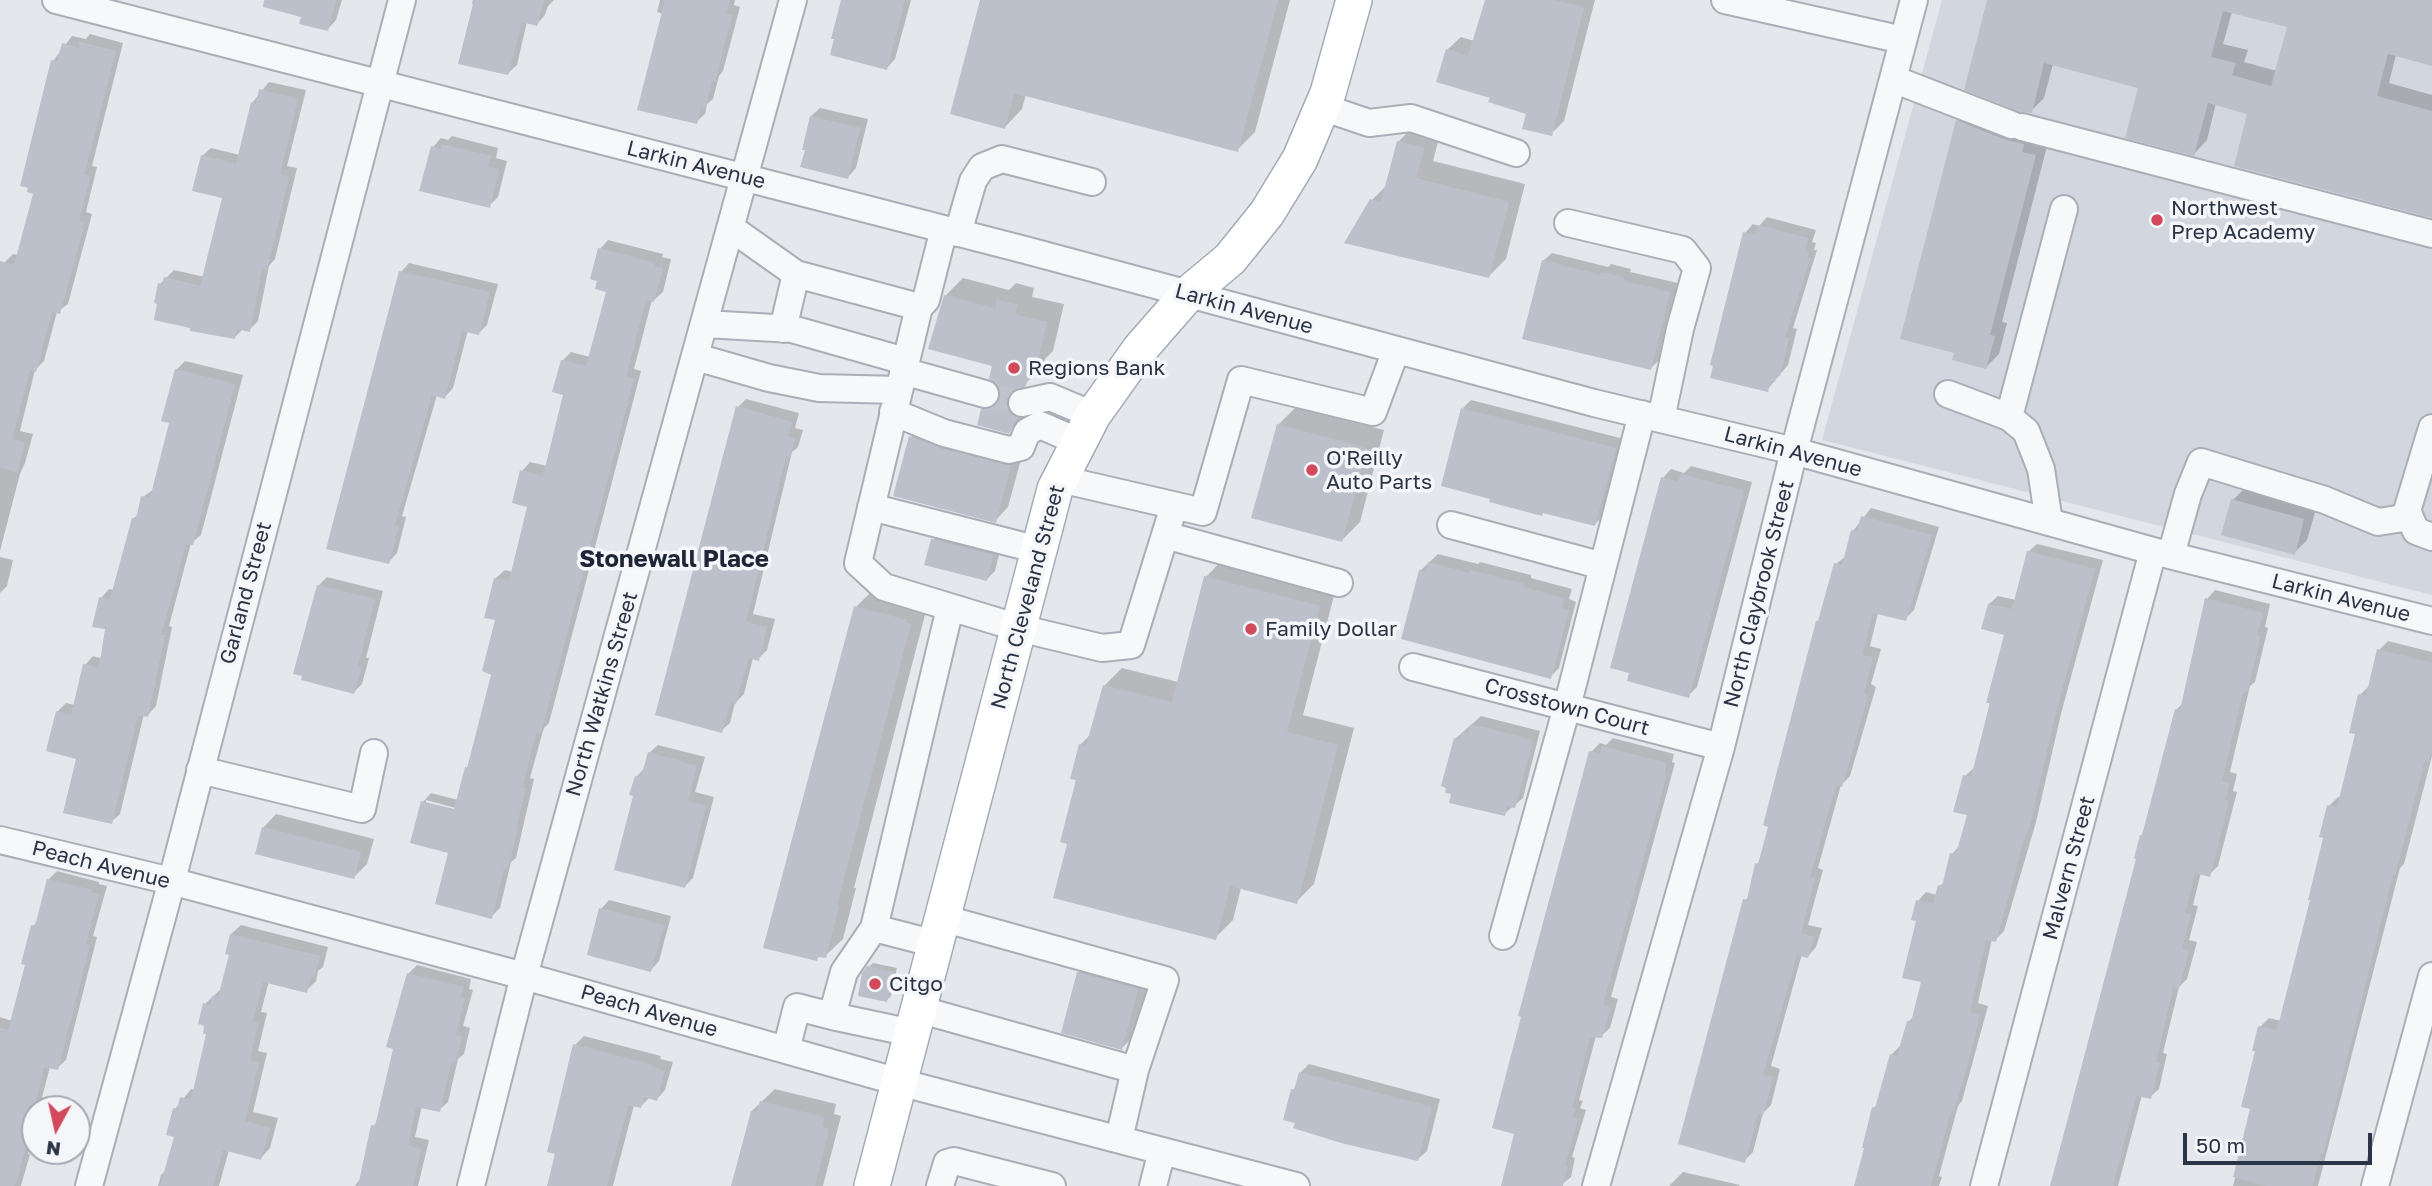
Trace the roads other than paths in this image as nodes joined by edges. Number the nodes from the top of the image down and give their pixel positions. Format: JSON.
{"nodes":[{"id":1,"x":56,"y":0,"type":"edge"},
{"id":2,"x":402,"y":0,"type":"edge"},
{"id":3,"x":793,"y":0,"type":"edge"},
{"id":4,"x":1354,"y":0,"type":"edge"},
{"id":5,"x":1725,"y":0,"type":"edge"},
{"id":6,"x":1914,"y":0,"type":"edge"},
{"id":7,"x":1903,"y":40,"type":"junction"},
{"id":8,"x":1893,"y":79,"type":"junction"},
{"id":9,"x":380,"y":83,"type":"junction"},
{"id":10,"x":1322,"y":107,"type":"junction"},
{"id":11,"x":1516,"y":153,"type":"dead end"},
{"id":12,"x":745,"y":178,"type":"junction"},
{"id":13,"x":1092,"y":182,"type":"dead end"},
{"id":14,"x":2064,"y":209,"type":"dead end"},
{"id":15,"x":1568,"y":223,"type":"dead end"},
{"id":16,"x":731,"y":228,"type":"junction"},
{"id":17,"x":951,"y":231,"type":"junction"},
{"id":18,"x":2432,"y":234,"type":"edge"},
{"id":19,"x":796,"y":274,"type":"junction"},
{"id":20,"x":1188,"y":294,"type":"junction"},
{"id":21,"x":919,"y":307,"type":"junction"},
{"id":22,"x":705,"y":324,"type":"junction"},
{"id":23,"x":783,"y":329,"type":"junction"},
{"id":24,"x":1396,"y":350,"type":"junction"},
{"id":25,"x":696,"y":357,"type":"junction"},
{"id":26,"x":900,"y":384,"type":"junction"},
{"id":27,"x":985,"y":394,"type":"tunnel mouth"},
{"id":28,"x":1948,"y":394,"type":"dead end"},
{"id":29,"x":1022,"y":403,"type":"tunnel mouth"},
{"id":30,"x":1651,"y":416,"type":"junction"},
{"id":31,"x":2009,"y":417,"type":"junction"},
{"id":32,"x":2432,"y":428,"type":"edge"},
{"id":33,"x":1086,"y":429,"type":"junction"},
{"id":34,"x":1794,"y":451,"type":"junction"},
{"id":35,"x":1060,"y":479,"type":"junction"},
{"id":36,"x":1174,"y":506,"type":"junction"},
{"id":37,"x":871,"y":507,"type":"junction"},
{"id":38,"x":2410,"y":517,"type":"junction"},
{"id":39,"x":2049,"y":522,"type":"junction"},
{"id":40,"x":1451,"y":525,"type":"dead end"},
{"id":41,"x":1165,"y":535,"type":"junction"},
{"id":42,"x":2432,"y":537,"type":"edge"},
{"id":43,"x":1039,"y":550,"type":"junction"},
{"id":44,"x":2162,"y":553,"type":"junction"},
{"id":45,"x":1603,"y":566,"type":"junction"},
{"id":46,"x":1339,"y":583,"type":"dead end"},
{"id":47,"x":950,"y":608,"type":"junction"},
{"id":48,"x":2432,"y":621,"type":"edge"},
{"id":49,"x":1018,"y":628,"type":"junction"},
{"id":50,"x":1413,"y":667,"type":"dead end"},
{"id":51,"x":1567,"y":707,"type":"junction"},
{"id":52,"x":1721,"y":747,"type":"junction"},
{"id":53,"x":374,"y":753,"type":"dead end"},
{"id":54,"x":200,"y":771,"type":"junction"},
{"id":55,"x":0,"y":840,"type":"edge"},
{"id":56,"x":171,"y":881,"type":"junction"},
{"id":57,"x":874,"y":928,"type":"junction"},
{"id":58,"x":939,"y":931,"type":"junction"},
{"id":59,"x":1503,"y":936,"type":"dead end"},
{"id":60,"x":524,"y":976,"type":"junction"},
{"id":61,"x":2432,"y":976,"type":"edge"},
{"id":62,"x":832,"y":1016,"type":"junction"},
{"id":63,"x":915,"y":1021,"type":"junction"},
{"id":64,"x":786,"y":1050,"type":"junction"},
{"id":65,"x":1135,"y":1070,"type":"junction"},
{"id":66,"x":899,"y":1082,"type":"junction"},
{"id":67,"x":1119,"y":1139,"type":"junction"},
{"id":68,"x":1162,"y":1151,"type":"junction"},
{"id":69,"x":1212,"y":1175,"type":"edge"},
{"id":70,"x":89,"y":1186,"type":"edge"},
{"id":71,"x":471,"y":1186,"type":"edge"},
{"id":72,"x":872,"y":1186,"type":"edge"},
{"id":73,"x":940,"y":1186,"type":"edge"},
{"id":74,"x":1052,"y":1186,"type":"edge"},
{"id":75,"x":1153,"y":1186,"type":"edge"},
{"id":76,"x":1297,"y":1186,"type":"edge"},
{"id":77,"x":1596,"y":1186,"type":"edge"},
{"id":78,"x":1984,"y":1186,"type":"edge"},
{"id":79,"x":2375,"y":1186,"type":"edge"}],
"edges":[{"from":1,"to":9,"type":"street","name":"Larkin Avenue"},
{"from":2,"to":9,"type":"street","name":"Garland Street"},
{"from":3,"to":12,"type":"street","name":"North Watkins Street"},
{"from":4,"to":10,"type":"main road","name":"North Cleveland Street"},
{"from":5,"to":7,"type":"street"},
{"from":6,"to":7,"type":"street","name":"North Claybrook Street"},
{"from":7,"to":8,"type":"street","name":"North Claybrook Street"},
{"from":8,"to":18,"type":"street"},
{"from":8,"to":34,"type":"street","name":"North Claybrook Street"},
{"from":9,"to":12,"type":"street","name":"Larkin Avenue"},
{"from":9,"to":54,"type":"street","name":"Garland Street"},
{"from":10,"to":11,"type":"street"},
{"from":10,"to":20,"type":"main road","name":"North Cleveland Street"},
{"from":12,"to":16,"type":"street","name":"North Watkins Street"},
{"from":12,"to":17,"type":"street","name":"Larkin Avenue"},
{"from":13,"to":17,"type":"street"},
{"from":14,"to":31,"type":"street"},
{"from":15,"to":30,"type":"street"},
{"from":16,"to":19,"type":"street"},
{"from":16,"to":22,"type":"street","name":"North Watkins Street"},
{"from":17,"to":20,"type":"street","name":"Larkin Avenue"},
{"from":17,"to":21,"type":"street"},
{"from":19,"to":21,"type":"street"},
{"from":19,"to":23,"type":"street"},
{"from":20,"to":24,"type":"street","name":"Larkin Avenue"},
{"from":20,"to":33,"type":"main road","name":"North Cleveland Street"},
{"from":21,"to":26,"type":"street"},
{"from":22,"to":23,"type":"street"},
{"from":22,"to":25,"type":"street","name":"North Watkins Street"},
{"from":23,"to":26,"type":"street"},
{"from":24,"to":30,"type":"street","name":"Larkin Avenue"},
{"from":24,"to":36,"type":"street"},
{"from":25,"to":26,"type":"street"},
{"from":25,"to":60,"type":"street","name":"North Watkins Street"},
{"from":26,"to":27,"type":"street"},
{"from":26,"to":33,"type":"street"},
{"from":26,"to":37,"type":"street"},
{"from":28,"to":31,"type":"street"},
{"from":29,"to":33,"type":"street"},
{"from":30,"to":34,"type":"street","name":"Larkin Avenue"},
{"from":30,"to":45,"type":"street"},
{"from":31,"to":39,"type":"street"},
{"from":32,"to":38,"type":"street"},
{"from":33,"to":35,"type":"main road","name":"North Cleveland Street"},
{"from":34,"to":39,"type":"street","name":"Larkin Avenue"},
{"from":34,"to":52,"type":"street","name":"North Claybrook Street"},
{"from":35,"to":36,"type":"street"},
{"from":35,"to":43,"type":"main road","name":"North Cleveland Street"},
{"from":36,"to":41,"type":"street"},
{"from":37,"to":43,"type":"street"},
{"from":37,"to":47,"type":"street"},
{"from":38,"to":42,"type":"street"},
{"from":38,"to":44,"type":"street","name":"Malvern Street"},
{"from":39,"to":44,"type":"street","name":"Larkin Avenue"},
{"from":40,"to":45,"type":"street"},
{"from":41,"to":46,"type":"street"},
{"from":41,"to":49,"type":"street"},
{"from":43,"to":49,"type":"main road","name":"North Cleveland Street"},
{"from":44,"to":48,"type":"street","name":"Larkin Avenue"},
{"from":44,"to":78,"type":"street","name":"Malvern Street"},
{"from":45,"to":51,"type":"street"},
{"from":47,"to":49,"type":"street"},
{"from":47,"to":57,"type":"street"},
{"from":49,"to":58,"type":"main road","name":"North Cleveland Street"},
{"from":50,"to":51,"type":"street","name":"Crosstown Court"},
{"from":51,"to":52,"type":"street","name":"Crosstown Court"},
{"from":51,"to":59,"type":"street"},
{"from":52,"to":77,"type":"street","name":"North Claybrook Street"},
{"from":53,"to":54,"type":"street"},
{"from":54,"to":56,"type":"street","name":"Garland Street"},
{"from":55,"to":56,"type":"street","name":"Peach Avenue"},
{"from":56,"to":60,"type":"street","name":"Peach Avenue"},
{"from":56,"to":70,"type":"street","name":"Garland Street"},
{"from":57,"to":58,"type":"street"},
{"from":57,"to":62,"type":"street"},
{"from":58,"to":63,"type":"main road","name":"North Cleveland Street"},
{"from":58,"to":65,"type":"street"},
{"from":60,"to":64,"type":"street","name":"Peach Avenue"},
{"from":60,"to":71,"type":"street","name":"North Watkins Street"},
{"from":61,"to":79,"type":"street"},
{"from":62,"to":63,"type":"street"},
{"from":62,"to":64,"type":"street"},
{"from":63,"to":65,"type":"street"},
{"from":63,"to":66,"type":"main road","name":"North Cleveland Street"},
{"from":64,"to":66,"type":"street","name":"Peach Avenue"},
{"from":65,"to":67,"type":"street"},
{"from":66,"to":67,"type":"street","name":"Peach Avenue"},
{"from":66,"to":72,"type":"main road","name":"North Cleveland Street"},
{"from":67,"to":68,"type":"street","name":"Peach Avenue"},
{"from":68,"to":69,"type":"street","name":"Peach Avenue"},
{"from":68,"to":75,"type":"street"},
{"from":69,"to":76,"type":"street","name":"Peach Avenue"},
{"from":73,"to":74,"type":"street"}]}
